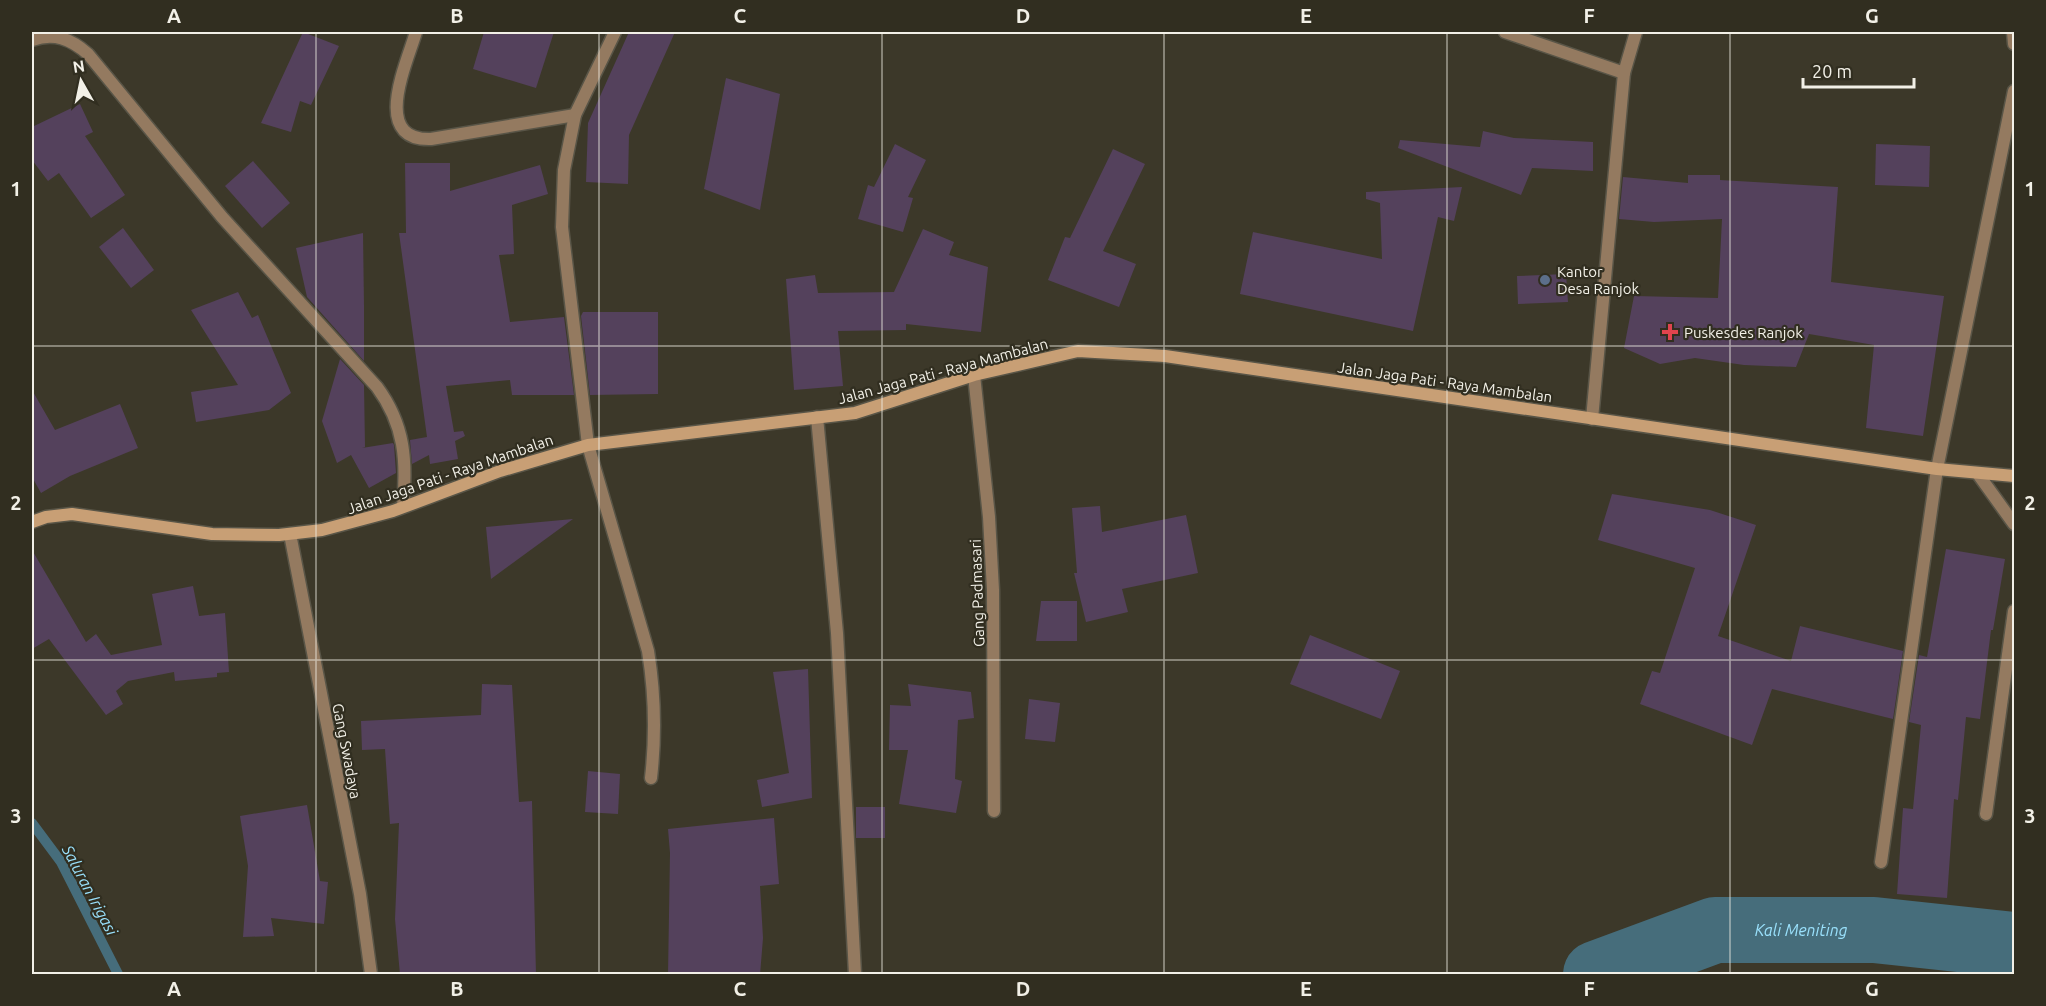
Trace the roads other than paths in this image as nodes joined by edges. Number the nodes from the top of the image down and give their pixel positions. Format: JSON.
{"nodes":[{"id":1,"x":416,"y":32,"type":"edge"},
{"id":2,"x":615,"y":32,"type":"edge"},
{"id":3,"x":1505,"y":32,"type":"edge"},
{"id":4,"x":1636,"y":32,"type":"edge"},
{"id":5,"x":2013,"y":32,"type":"edge"},
{"id":6,"x":32,"y":40,"type":"edge"},
{"id":7,"x":2014,"y":44,"type":"edge"},
{"id":8,"x":1624,"y":73,"type":"junction"},
{"id":9,"x":2014,"y":91,"type":"edge"},
{"id":10,"x":574,"y":115,"type":"junction"},
{"id":11,"x":974,"y":375,"type":"junction"},
{"id":12,"x":817,"y":417,"type":"junction"},
{"id":13,"x":1592,"y":419,"type":"junction"},
{"id":14,"x":588,"y":445,"type":"junction"},
{"id":15,"x":1937,"y":469,"type":"junction"},
{"id":16,"x":1978,"y":474,"type":"junction"},
{"id":17,"x":2014,"y":476,"type":"edge"},
{"id":18,"x":404,"y":506,"type":"junction"},
{"id":19,"x":32,"y":522,"type":"edge"},
{"id":20,"x":2014,"y":524,"type":"edge"},
{"id":21,"x":290,"y":534,"type":"junction"},
{"id":22,"x":2014,"y":611,"type":"edge"},
{"id":23,"x":651,"y":777,"type":"dead end"},
{"id":24,"x":994,"y":811,"type":"dead end"},
{"id":25,"x":1986,"y":814,"type":"dead end"},
{"id":26,"x":1881,"y":862,"type":"dead end"},
{"id":27,"x":371,"y":975,"type":"edge"},
{"id":28,"x":855,"y":975,"type":"edge"}],
"edges":[{"from":1,"to":10,"type":"street"},
{"from":2,"to":10,"type":"street"},
{"from":3,"to":8,"type":"street"},
{"from":4,"to":8,"type":"street"},
{"from":5,"to":7,"type":"street"},
{"from":6,"to":18,"type":"street"},
{"from":8,"to":13,"type":"street"},
{"from":9,"to":15,"type":"street"},
{"from":10,"to":14,"type":"street"},
{"from":11,"to":12,"type":"street","name":"Jalan Jaga Pati - Raya Mambalan"},
{"from":11,"to":13,"type":"street","name":"Jalan Jaga Pati - Raya Mambalan"},
{"from":11,"to":24,"type":"street","name":"Gang Padmasari"},
{"from":12,"to":14,"type":"street","name":"Jalan Jaga Pati - Raya Mambalan"},
{"from":12,"to":28,"type":"street"},
{"from":13,"to":15,"type":"street","name":"Jalan Jaga Pati - Raya Mambalan"},
{"from":14,"to":18,"type":"street","name":"Jalan Jaga Pati - Raya Mambalan"},
{"from":14,"to":23,"type":"street"},
{"from":15,"to":16,"type":"street","name":"Jalan Jaga Pati - Raya Mambalan"},
{"from":15,"to":26,"type":"street"},
{"from":16,"to":17,"type":"street","name":"Jalan Jaga Pati - Raya Mambalan"},
{"from":16,"to":20,"type":"street"},
{"from":18,"to":21,"type":"street","name":"Jalan Jaga Pati - Raya Mambalan"},
{"from":19,"to":21,"type":"street","name":"Jalan Jaga Pati - Raya Mambalan"},
{"from":21,"to":27,"type":"street","name":"Gang Swadaya"},
{"from":22,"to":25,"type":"street"}]}
